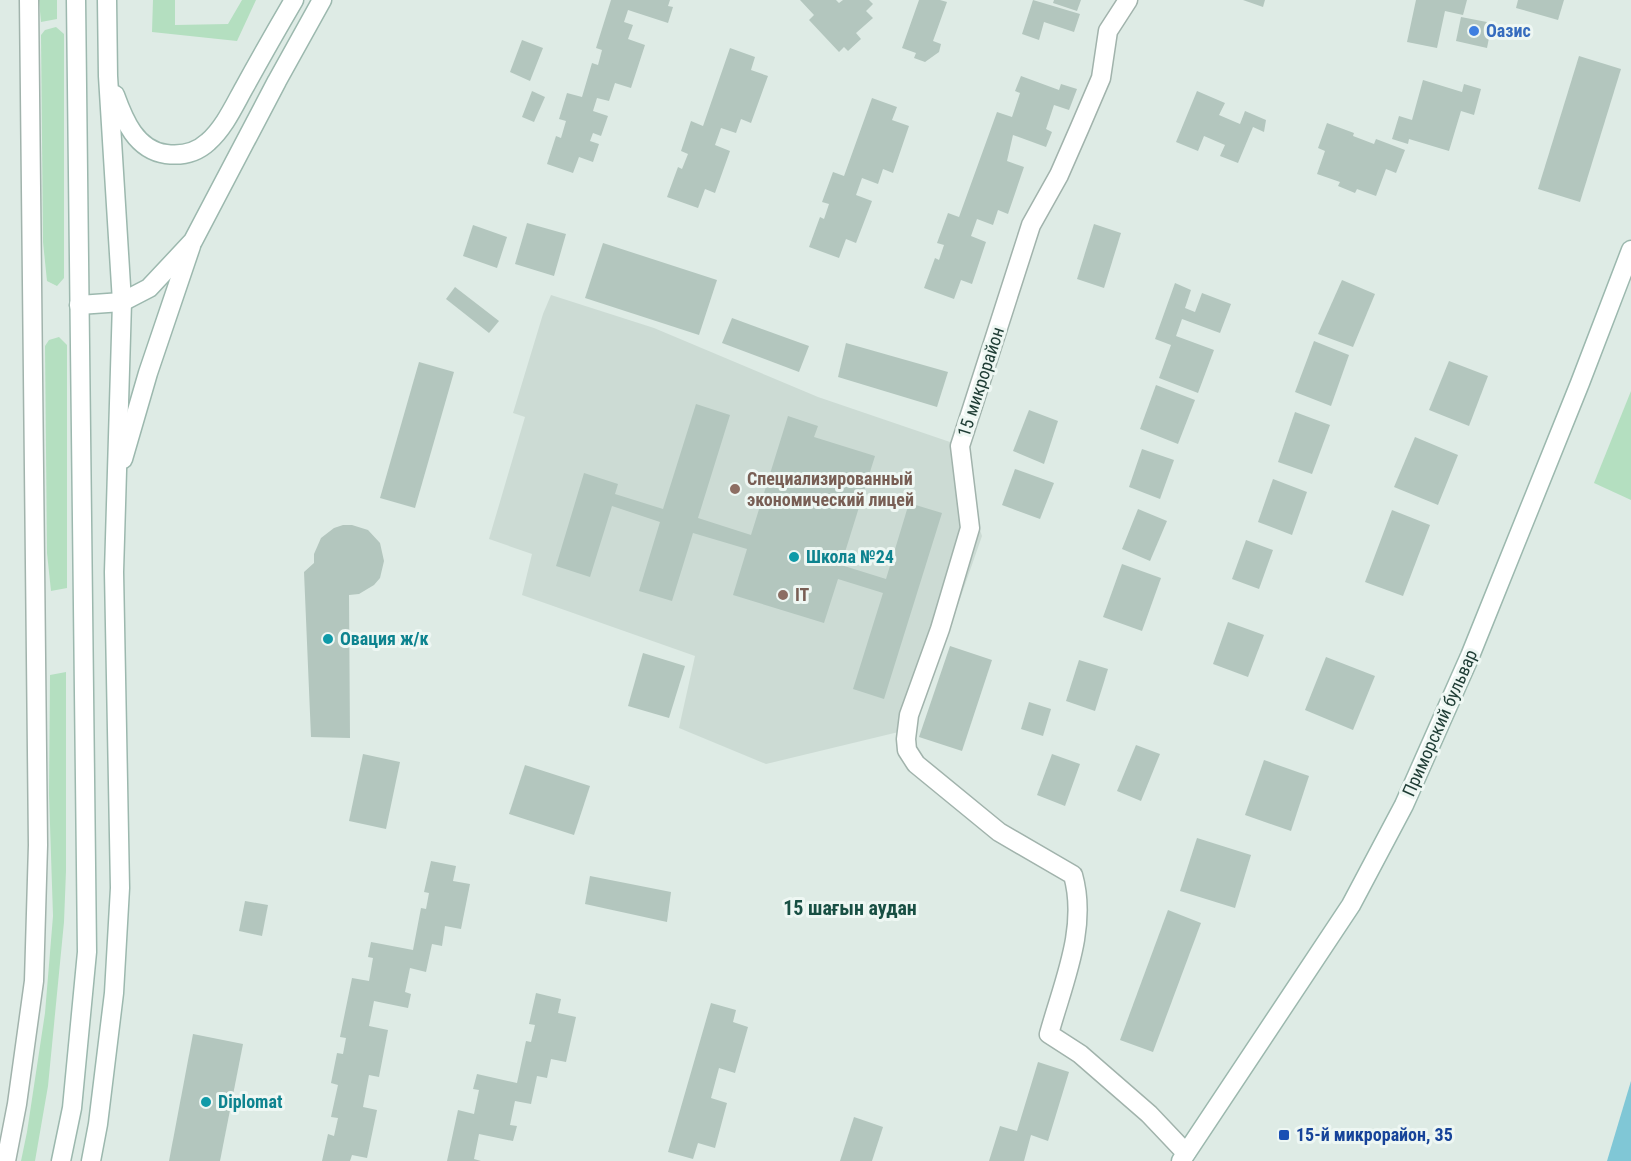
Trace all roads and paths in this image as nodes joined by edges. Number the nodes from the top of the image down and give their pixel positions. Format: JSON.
{"nodes":[{"id":1,"x":29,"y":0,"type":"edge"},
{"id":2,"x":76,"y":0,"type":"edge"},
{"id":3,"x":106,"y":0,"type":"edge"},
{"id":4,"x":294,"y":0,"type":"edge"},
{"id":5,"x":322,"y":0,"type":"edge"},
{"id":6,"x":1128,"y":0,"type":"edge"},
{"id":7,"x":108,"y":76,"type":"junction"},
{"id":8,"x":193,"y":241,"type":"junction"},
{"id":9,"x":1631,"y":250,"type":"edge"},
{"id":10,"x":122,"y":302,"type":"junction"},
{"id":11,"x":79,"y":305,"type":"junction"},
{"id":12,"x":116,"y":487,"type":"junction"},
{"id":13,"x":1183,"y":1157,"type":"edge"},
{"id":14,"x":6,"y":1161,"type":"edge"},
{"id":15,"x":61,"y":1161,"type":"edge"},
{"id":16,"x":91,"y":1161,"type":"edge"}],
"edges":[{"from":1,"to":14,"type":"street"},
{"from":2,"to":11,"type":"street"},
{"from":3,"to":7,"type":"street"},
{"from":4,"to":7,"type":"street"},
{"from":5,"to":8,"type":"street"},
{"from":6,"to":13,"type":"street","name":"15 микрорайон"},
{"from":7,"to":10,"type":"street"},
{"from":8,"to":10,"type":"street"},
{"from":8,"to":12,"type":"street"},
{"from":9,"to":13,"type":"street","name":"Приморский бульвар"},
{"from":10,"to":11,"type":"street"},
{"from":10,"to":12,"type":"street"},
{"from":11,"to":15,"type":"street"},
{"from":12,"to":16,"type":"street"}]}
